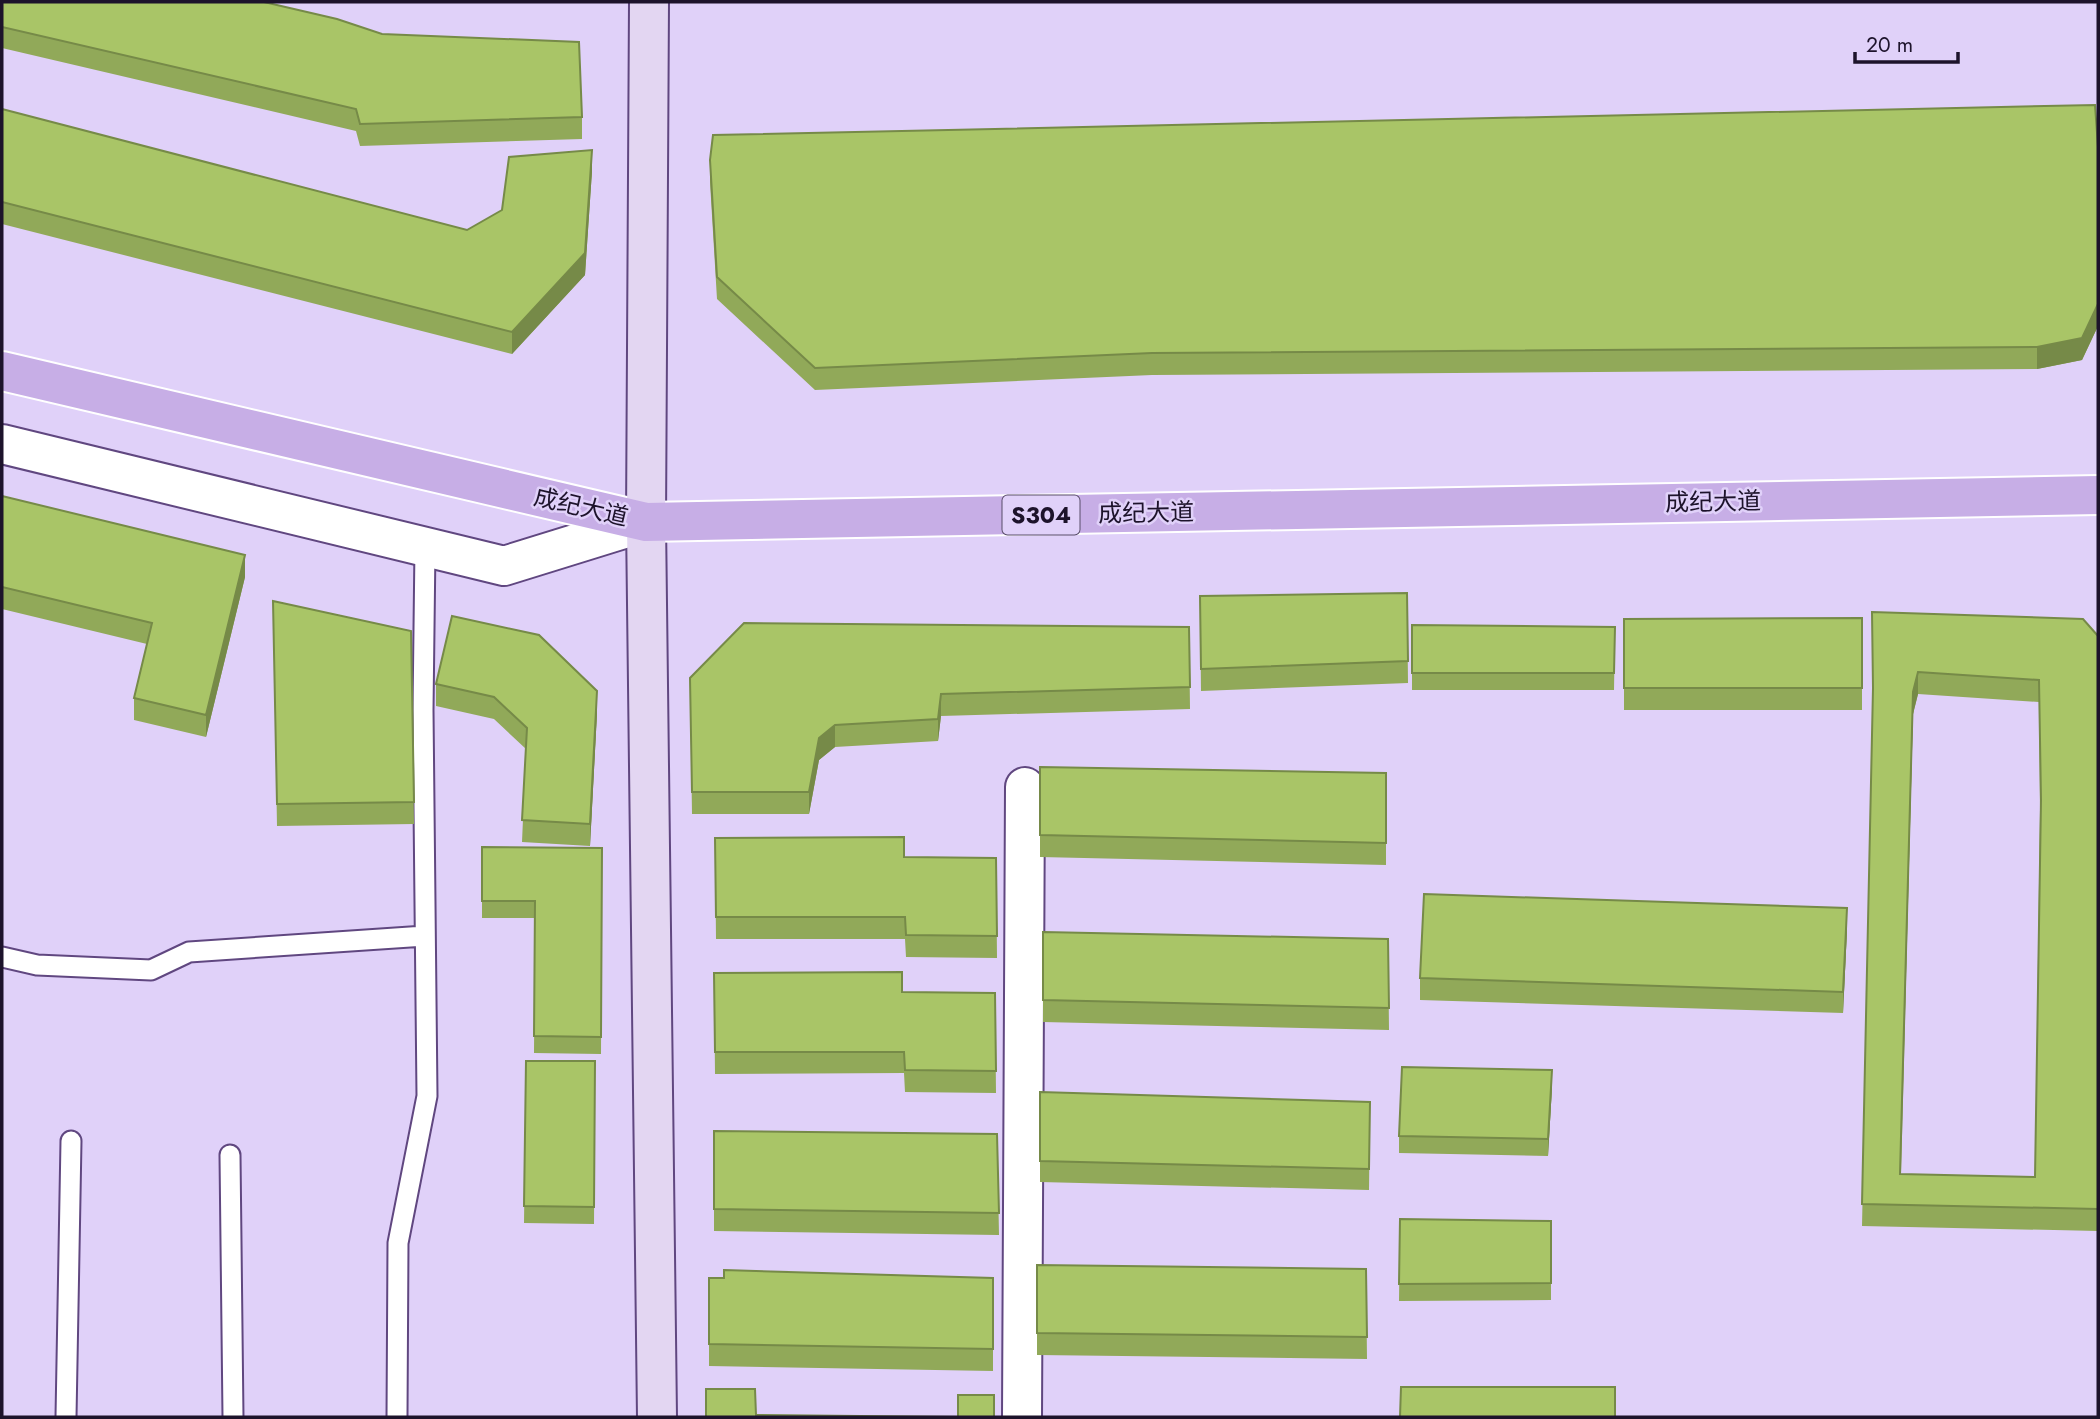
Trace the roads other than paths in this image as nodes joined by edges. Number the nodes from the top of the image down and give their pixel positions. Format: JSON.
{"nodes":[{"id":1,"x":649,"y":2,"type":"edge"},
{"id":2,"x":2,"y":371,"type":"edge"},
{"id":3,"x":2,"y":444,"type":"edge"},
{"id":4,"x":2098,"y":495,"type":"edge"},
{"id":5,"x":646,"y":522,"type":"junction"},
{"id":6,"x":425,"y":547,"type":"junction"},
{"id":7,"x":1025,"y":787,"type":"dead end"},
{"id":8,"x":425,"y":936,"type":"junction"},
{"id":9,"x":2,"y":957,"type":"edge"},
{"id":10,"x":71,"y":1141,"type":"dead end"},
{"id":11,"x":230,"y":1155,"type":"dead end"},
{"id":12,"x":66,"y":1417,"type":"edge"},
{"id":13,"x":233,"y":1417,"type":"edge"},
{"id":14,"x":397,"y":1417,"type":"edge"},
{"id":15,"x":657,"y":1417,"type":"edge"},
{"id":16,"x":1022,"y":1417,"type":"edge"}],
"edges":[{"from":1,"to":5,"type":"main road"},
{"from":2,"to":5,"type":"main road","name":"成纪大道","number":"S304"},
{"from":3,"to":6,"type":"street"},
{"from":4,"to":5,"type":"main road","name":"成纪大道","number":"S304"},
{"from":5,"to":6,"type":"street"},
{"from":5,"to":15,"type":"main road"},
{"from":6,"to":8,"type":"lane"},
{"from":7,"to":16,"type":"street"},
{"from":8,"to":9,"type":"lane"},
{"from":8,"to":14,"type":"lane"},
{"from":10,"to":12,"type":"lane"},
{"from":11,"to":13,"type":"lane"}]}
